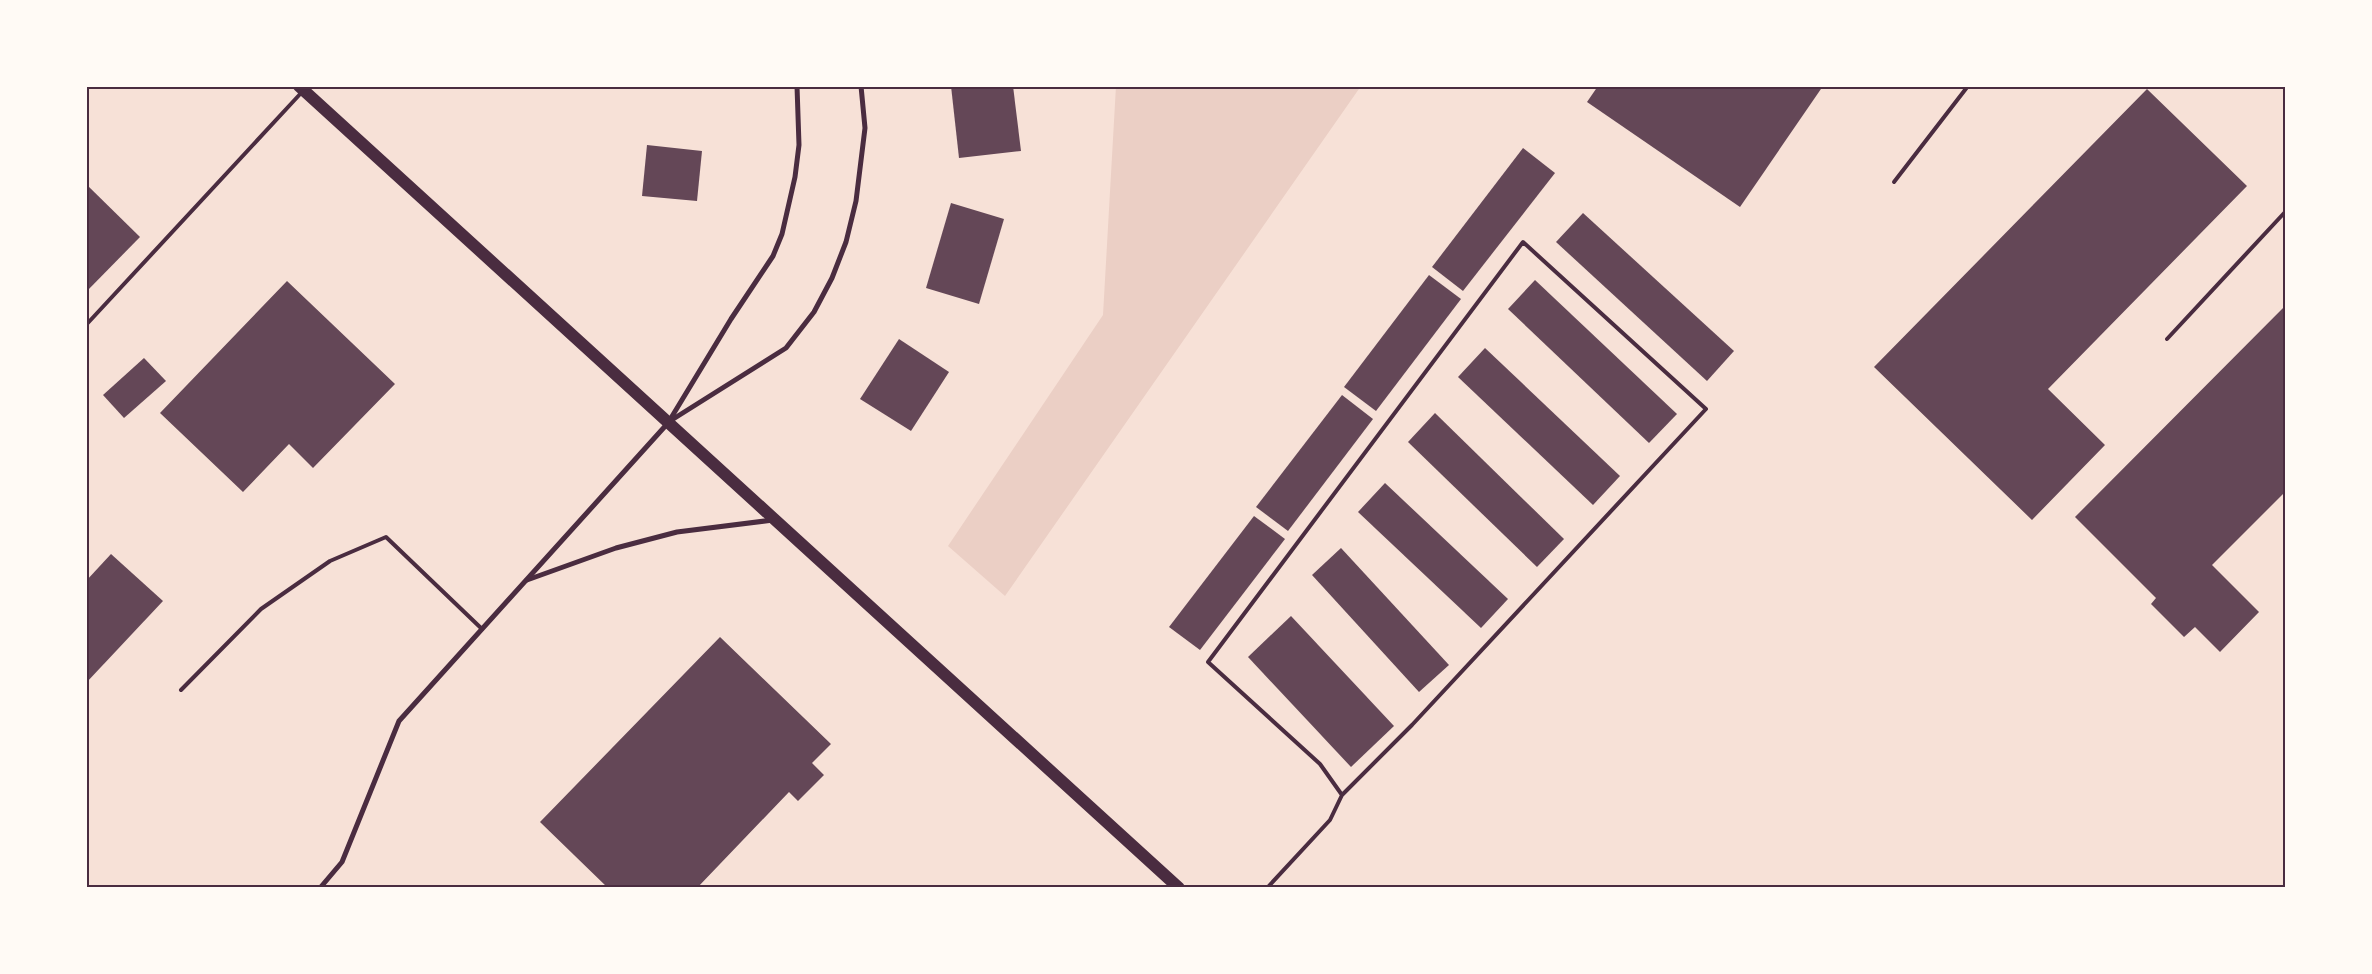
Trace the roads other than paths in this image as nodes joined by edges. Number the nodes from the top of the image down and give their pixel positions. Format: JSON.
{"nodes":[{"id":1,"x":796,"y":86,"type":"edge"},
{"id":2,"x":861,"y":86,"type":"edge"},
{"id":3,"x":1968,"y":86,"type":"edge"},
{"id":4,"x":301,"y":88,"type":"edge"},
{"id":5,"x":1894,"y":182,"type":"dead end"},
{"id":6,"x":2286,"y":211,"type":"edge"},
{"id":7,"x":86,"y":325,"type":"edge"},
{"id":8,"x":2167,"y":339,"type":"dead end"},
{"id":9,"x":668,"y":423,"type":"junction"},
{"id":10,"x":774,"y":520,"type":"junction"},
{"id":11,"x":527,"y":580,"type":"junction"},
{"id":12,"x":482,"y":629,"type":"junction"},
{"id":13,"x":181,"y":690,"type":"dead end"},
{"id":14,"x":1342,"y":795,"type":"junction"},
{"id":15,"x":320,"y":888,"type":"edge"},
{"id":16,"x":1179,"y":888,"type":"edge"},
{"id":17,"x":1267,"y":888,"type":"edge"}],
"edges":[{"from":1,"to":9,"type":"street"},
{"from":2,"to":9,"type":"street"},
{"from":3,"to":5,"type":"lane"},
{"from":4,"to":7,"type":"lane"},
{"from":4,"to":9,"type":"main road"},
{"from":6,"to":8,"type":"lane"},
{"from":9,"to":10,"type":"main road"},
{"from":9,"to":11,"type":"street"},
{"from":10,"to":11,"type":"street"},
{"from":10,"to":16,"type":"main road"},
{"from":11,"to":12,"type":"street"},
{"from":12,"to":13,"type":"lane"},
{"from":12,"to":15,"type":"street"},
{"from":14,"to":14,"type":"lane"},
{"from":14,"to":17,"type":"lane"}]}
